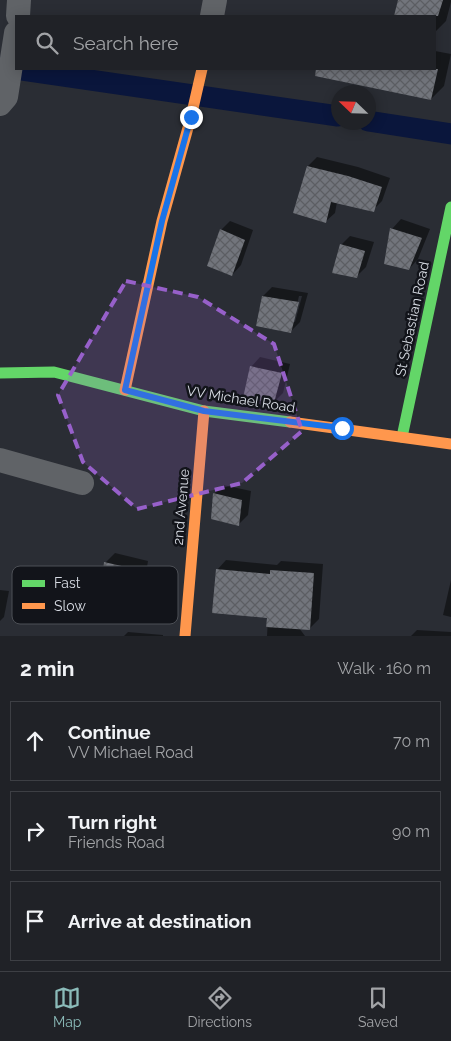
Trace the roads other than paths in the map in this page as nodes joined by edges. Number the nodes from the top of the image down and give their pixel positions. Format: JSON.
{"nodes":[{"id":1,"x":19,"y":0,"type":"edge"},
{"id":2,"x":216,"y":0,"type":"edge"},
{"id":3,"x":18,"y":15,"type":"edge"},
{"id":4,"x":212,"y":15,"type":"edge"},
{"id":5,"x":11,"y":39,"type":"edge"},
{"id":6,"x":201,"y":73,"type":"edge"},
{"id":7,"x":3,"y":100,"type":"edge"},
{"id":8,"x":451,"y":207,"type":"edge"},
{"id":9,"x":0,"y":373,"type":"edge"},
{"id":10,"x":125,"y":390,"type":"junction"},
{"id":11,"x":204,"y":411,"type":"junction"},
{"id":12,"x":402,"y":437,"type":"junction"},
{"id":13,"x":451,"y":444,"type":"edge"},
{"id":14,"x":0,"y":460,"type":"edge"},
{"id":15,"x":82,"y":483,"type":"dead end"},
{"id":16,"x":185,"y":636,"type":"edge"}],
"edges":[{"from":1,"to":3,"type":"street"},
{"from":2,"to":4,"type":"street"},
{"from":5,"to":7,"type":"street"},
{"from":6,"to":10,"type":"street"},
{"from":8,"to":12,"type":"street","name":"St Sebastian Road"},
{"from":9,"to":10,"type":"street","name":"VV Michael Road"},
{"from":10,"to":11,"type":"street","name":"VV Michael Road"},
{"from":11,"to":12,"type":"street","name":"VV Michael Road"},
{"from":11,"to":16,"type":"street","name":"2nd Avenue"},
{"from":12,"to":13,"type":"street","name":"VV Michael Road"},
{"from":14,"to":15,"type":"street"}]}
